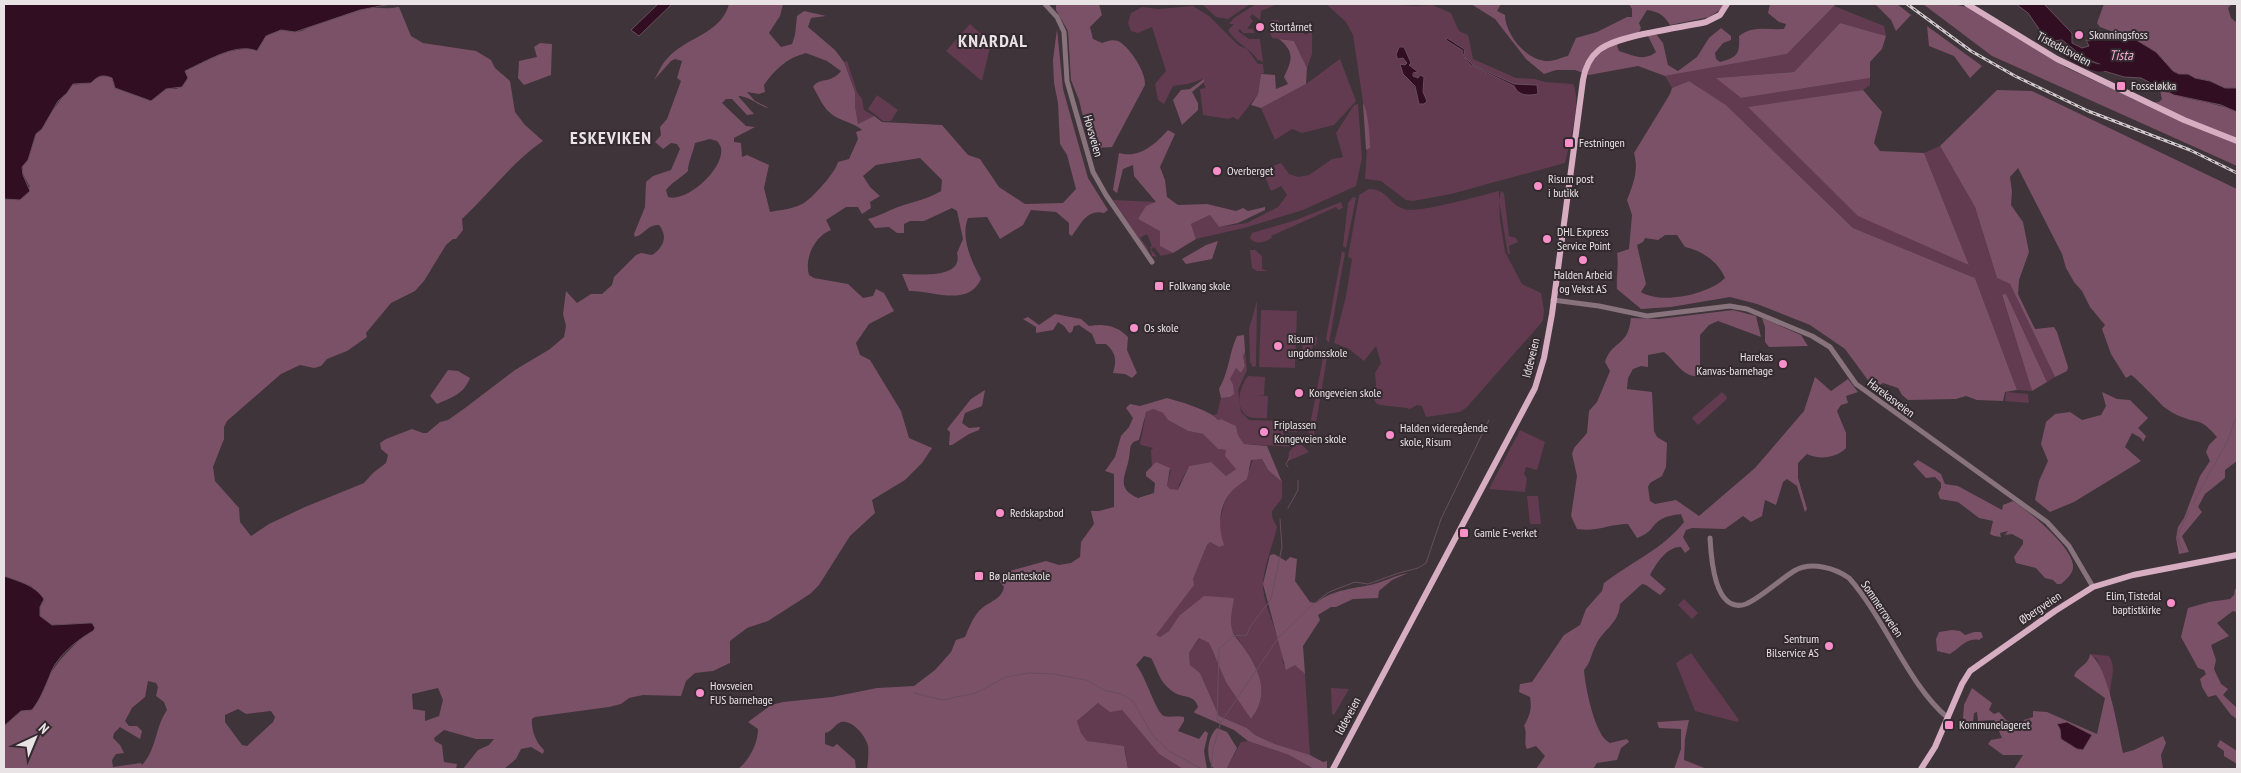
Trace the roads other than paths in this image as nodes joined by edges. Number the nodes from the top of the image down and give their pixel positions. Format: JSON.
{"nodes":[{"id":1,"x":1046,"y":4,"type":"edge"},
{"id":2,"x":1726,"y":4,"type":"edge"},
{"id":3,"x":1967,"y":4,"type":"edge"},
{"id":4,"x":2237,"y":141,"type":"edge"},
{"id":5,"x":1152,"y":262,"type":"dead end"},
{"id":6,"x":1553,"y":300,"type":"junction"},
{"id":7,"x":1710,"y":538,"type":"dead end"},
{"id":8,"x":2237,"y":555,"type":"edge"},
{"id":9,"x":2093,"y":587,"type":"junction"},
{"id":10,"x":1948,"y":718,"type":"junction"},
{"id":11,"x":1333,"y":769,"type":"edge"},
{"id":12,"x":1921,"y":769,"type":"edge"}],
"edges":[{"from":1,"to":5,"type":"street","name":"Hovsveien"},
{"from":2,"to":6,"type":"main road","name":"Iddeveien"},
{"from":3,"to":4,"type":"main road","name":"Tistedalsveien"},
{"from":6,"to":9,"type":"street","name":"Harekasveien"},
{"from":6,"to":11,"type":"main road","name":"Iddeveien"},
{"from":7,"to":10,"type":"street","name":"Sommerroveien"},
{"from":8,"to":9,"type":"main road","name":"Øbergveien"},
{"from":9,"to":10,"type":"main road","name":"Øbergveien"},
{"from":10,"to":12,"type":"main road","name":"Øbergveien"}]}
